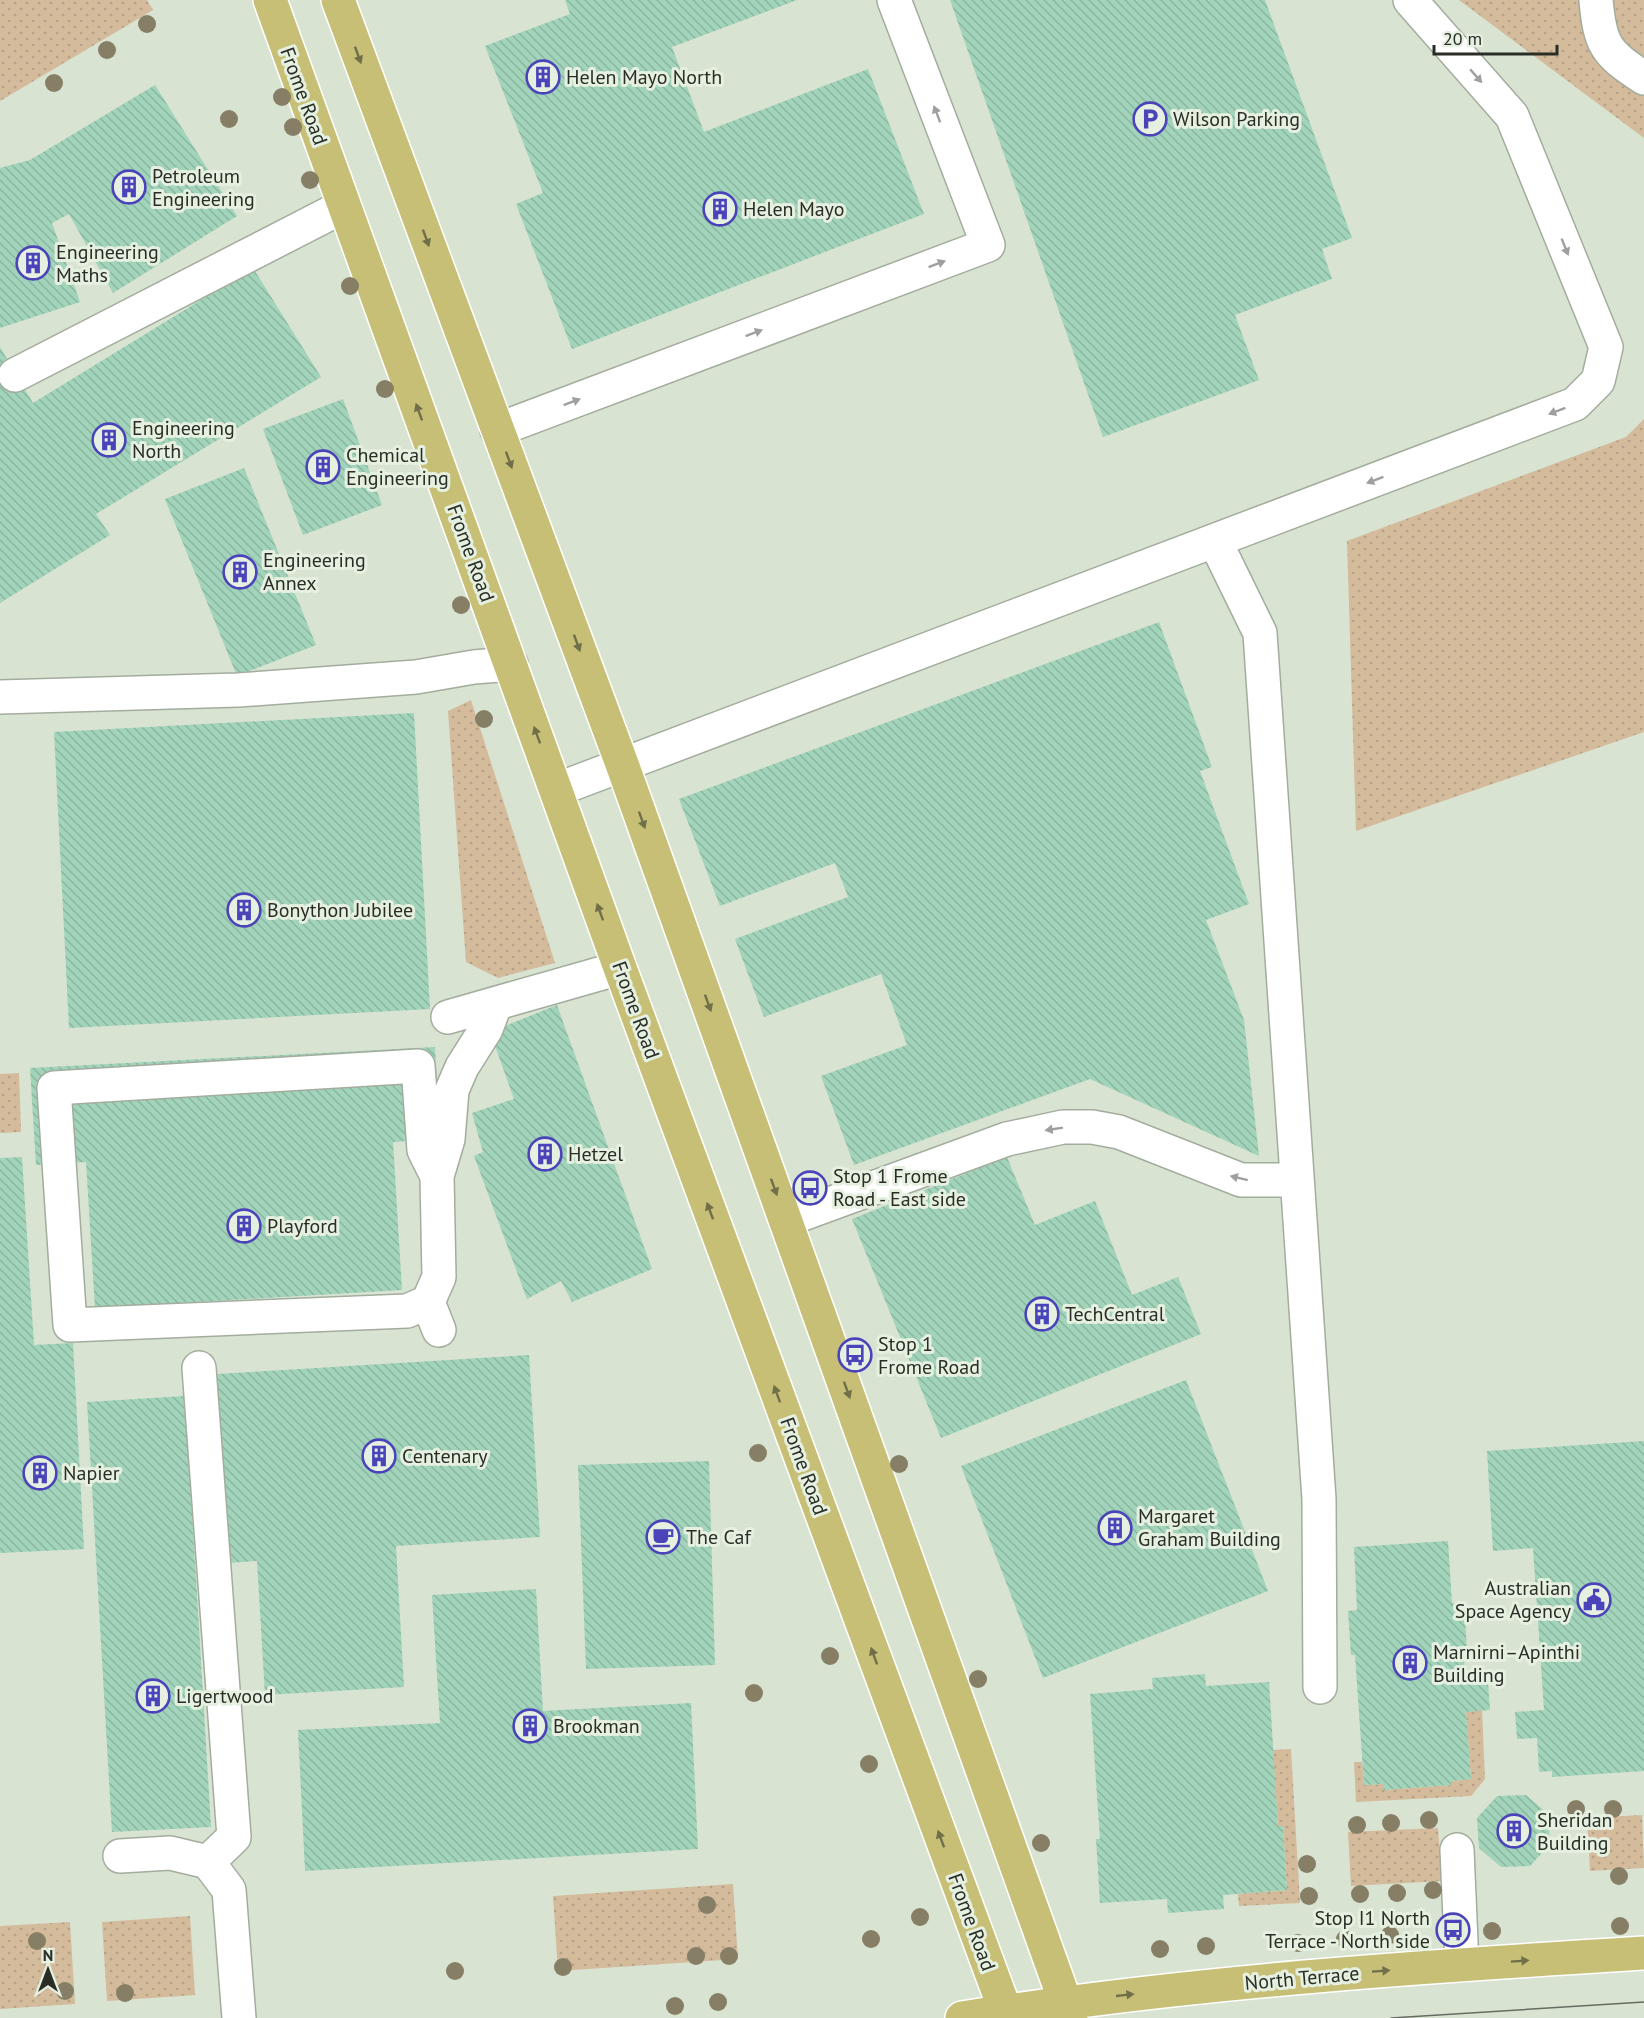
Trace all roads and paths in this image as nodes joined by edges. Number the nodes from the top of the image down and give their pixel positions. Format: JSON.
{"nodes":[{"id":1,"x":270,"y":0,"type":"edge"},
{"id":2,"x":338,"y":0,"type":"edge"},
{"id":3,"x":894,"y":0,"type":"edge"},
{"id":4,"x":1410,"y":0,"type":"edge"},
{"id":5,"x":1596,"y":0,"type":"edge"},
{"id":6,"x":1644,"y":78,"type":"edge"},
{"id":7,"x":344,"y":206,"type":"junction"},
{"id":8,"x":15,"y":375,"type":"dead end"},
{"id":9,"x":497,"y":430,"type":"junction"},
{"id":10,"x":1215,"y":541,"type":"junction"},
{"id":11,"x":512,"y":664,"type":"junction"},
{"id":12,"x":0,"y":697,"type":"edge"},
{"id":13,"x":622,"y":764,"type":"junction"},
{"id":14,"x":556,"y":790,"type":"junction"},
{"id":15,"x":620,"y":968,"type":"junction"},
{"id":16,"x":495,"y":1005,"type":"junction"},
{"id":17,"x":448,"y":1017,"type":"dead end"},
{"id":18,"x":437,"y":1176,"type":"junction"},
{"id":19,"x":1297,"y":1180,"type":"junction"},
{"id":20,"x":786,"y":1220,"type":"junction"},
{"id":21,"x":199,"y":1368,"type":"dead end"},
{"id":22,"x":1320,"y":1687,"type":"dead end"},
{"id":23,"x":1457,"y":1850,"type":"dead end"},
{"id":24,"x":120,"y":1856,"type":"dead end"},
{"id":25,"x":208,"y":1862,"type":"junction"},
{"id":26,"x":1644,"y":1953,"type":"edge"},
{"id":27,"x":1462,"y":1965,"type":"junction"},
{"id":28,"x":1069,"y":2010,"type":"edge"},
{"id":29,"x":1007,"y":2015,"type":"edge"},
{"id":30,"x":239,"y":2018,"type":"edge"},
{"id":31,"x":962,"y":2018,"type":"edge"}],
"edges":[{"from":1,"to":7,"type":"main road","name":"Frome Road"},
{"from":2,"to":9,"type":"main road","one_way":true},
{"from":9,"to":3,"type":"street","one_way":true},
{"from":4,"to":10,"type":"street","one_way":true},
{"from":5,"to":6,"type":"street"},
{"from":7,"to":8,"type":"street"},
{"from":11,"to":7,"type":"main road","name":"Frome Road","one_way":true},
{"from":9,"to":13,"type":"main road","one_way":true},
{"from":10,"to":13,"type":"street"},
{"from":10,"to":19,"type":"street"},
{"from":11,"to":12,"type":"street"},
{"from":14,"to":11,"type":"main road","name":"Frome Road","one_way":true},
{"from":13,"to":14,"type":"street"},
{"from":13,"to":20,"type":"main road","one_way":true},
{"from":15,"to":14,"type":"main road","name":"Frome Road","one_way":true},
{"from":15,"to":16,"type":"street"},
{"from":29,"to":15,"type":"main road","name":"Frome Road","one_way":true},
{"from":16,"to":17,"type":"street"},
{"from":16,"to":18,"type":"street"},
{"from":18,"to":18,"type":"street"},
{"from":19,"to":20,"type":"street","one_way":true},
{"from":19,"to":22,"type":"street"},
{"from":20,"to":28,"type":"main road","one_way":true},
{"from":21,"to":25,"type":"street"},
{"from":23,"to":27,"type":"street"},
{"from":24,"to":25,"type":"street"},
{"from":25,"to":30,"type":"street"},
{"from":27,"to":26,"type":"main road","name":"North Terrace","one_way":true},
{"from":28,"to":27,"type":"main road","name":"North Terrace","one_way":true},
{"from":28,"to":29,"type":"main road","name":"North Terrace"},
{"from":29,"to":31,"type":"main road","name":"North Terrace"}]}
